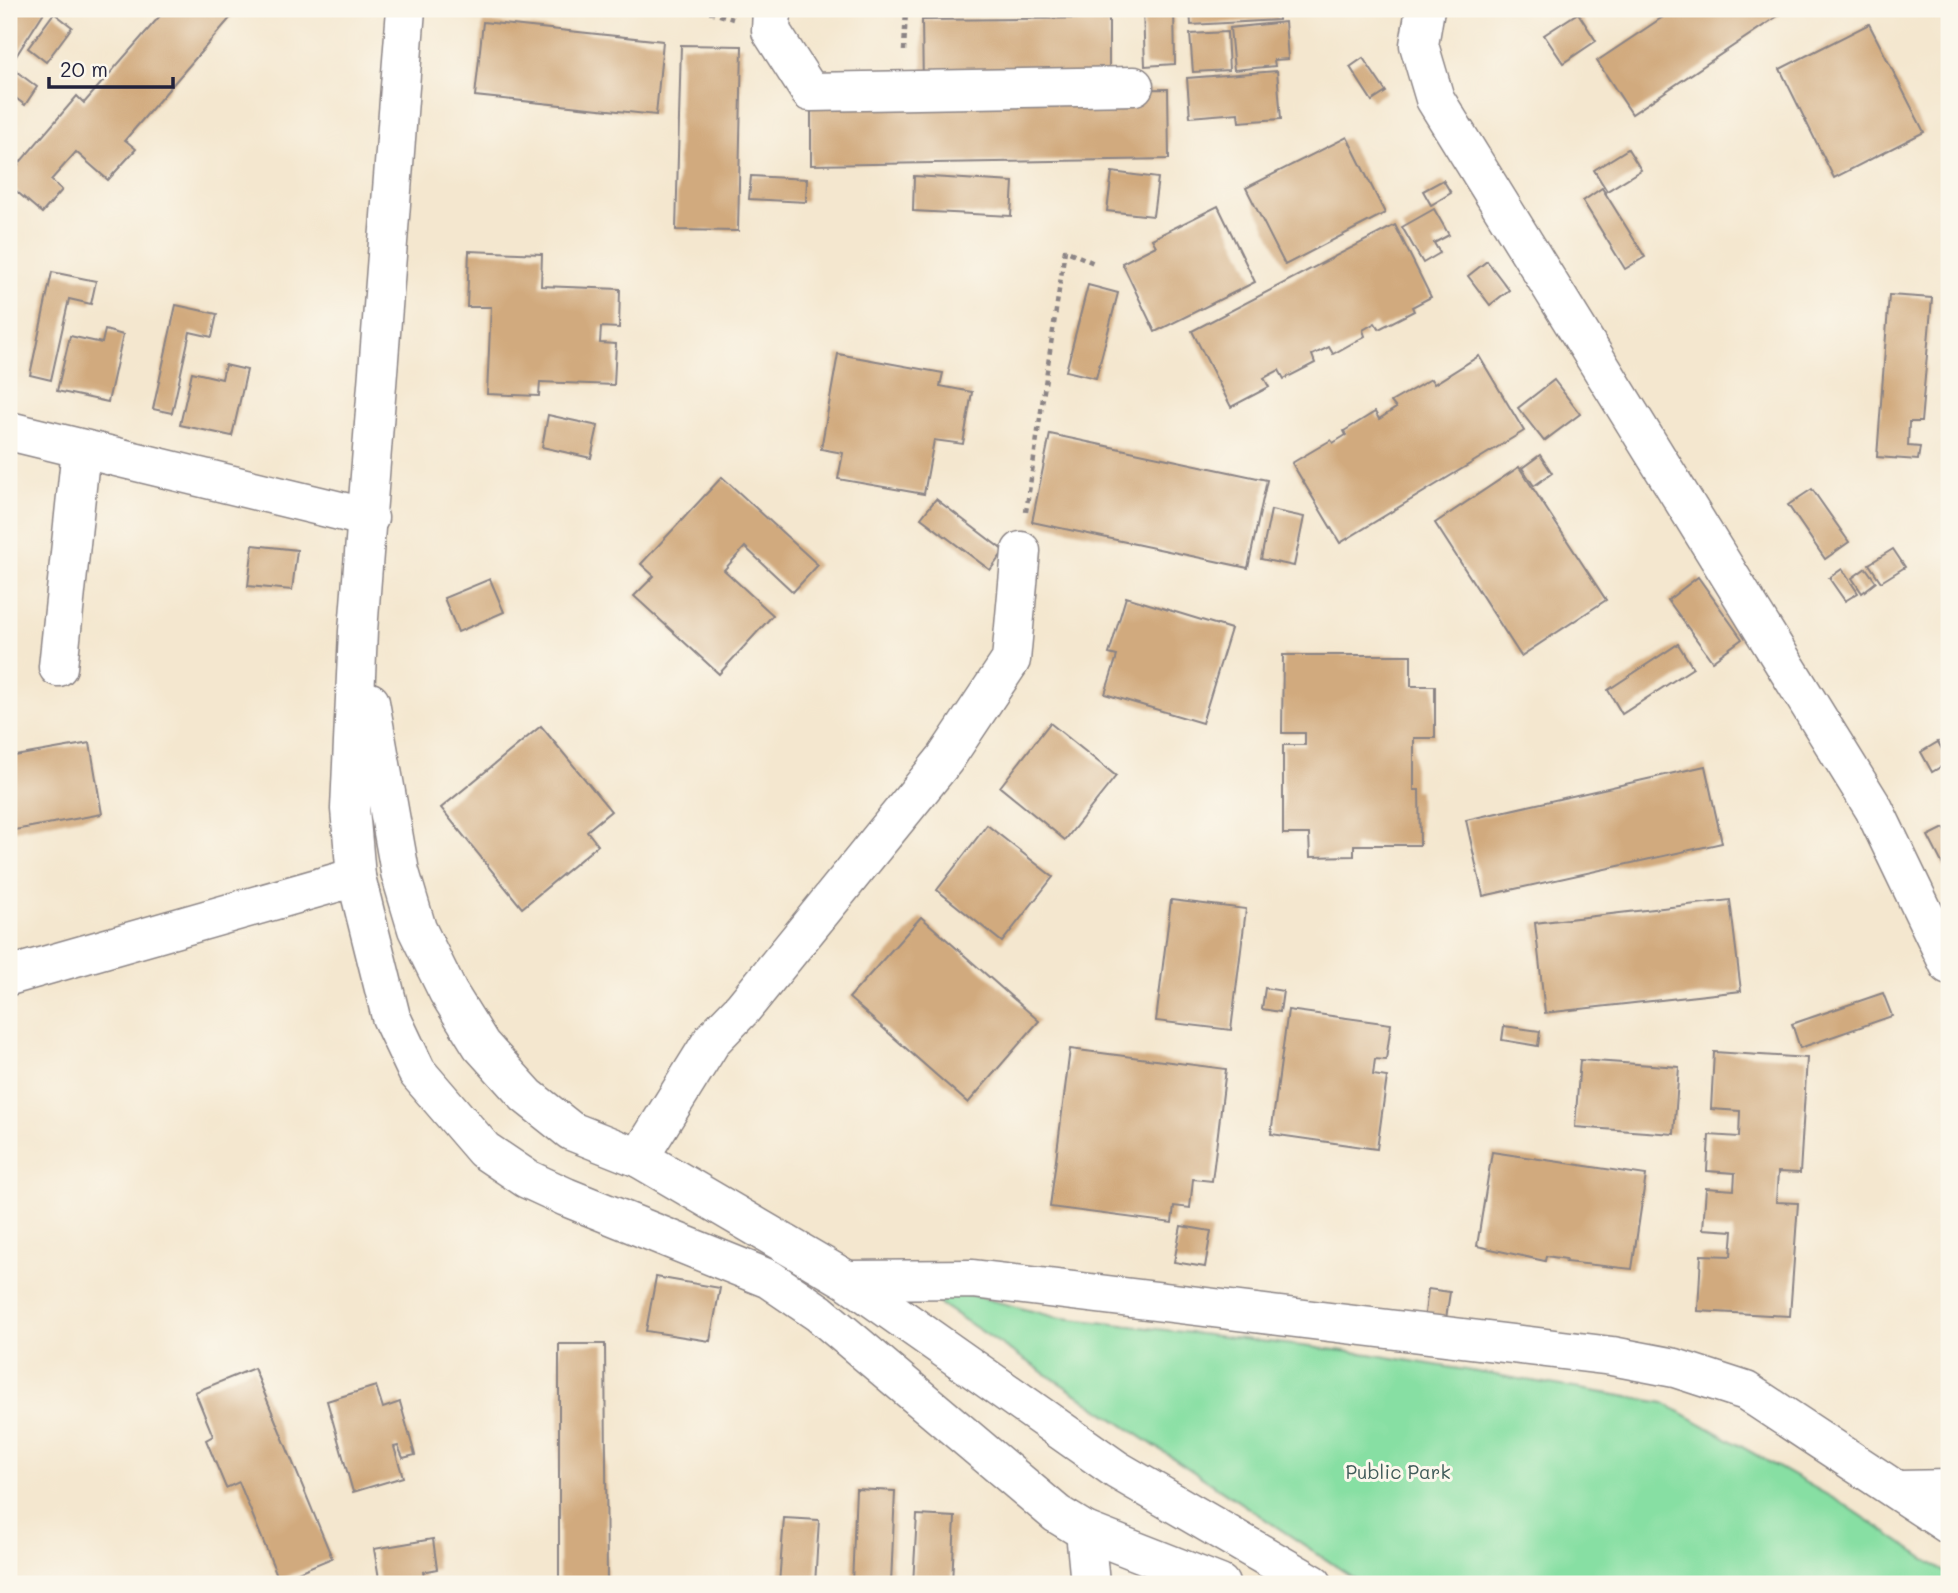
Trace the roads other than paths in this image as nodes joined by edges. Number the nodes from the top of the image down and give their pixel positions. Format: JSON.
{"nodes":[{"id":1,"x":406,"y":9,"type":"edge"},
{"id":2,"x":772,"y":9,"type":"edge"},
{"id":3,"x":1425,"y":9,"type":"edge"},
{"id":4,"x":1133,"y":86,"type":"dead end"},
{"id":5,"x":9,"y":431,"type":"edge"},
{"id":6,"x":82,"y":449,"type":"junction"},
{"id":7,"x":369,"y":518,"type":"junction"},
{"id":8,"x":1021,"y":551,"type":"road end"},
{"id":9,"x":358,"y":631,"type":"junction"},
{"id":10,"x":58,"y":667,"type":"dead end"},
{"id":11,"x":356,"y":877,"type":"junction"},
{"id":12,"x":1949,"y":965,"type":"edge"},
{"id":13,"x":9,"y":976,"type":"edge"},
{"id":14,"x":639,"y":1158,"type":"junction"},
{"id":15,"x":847,"y":1280,"type":"junction"},
{"id":16,"x":1949,"y":1489,"type":"edge"},
{"id":17,"x":1900,"y":1490,"type":"junction"},
{"id":18,"x":1949,"y":1525,"type":"edge"},
{"id":19,"x":1085,"y":1531,"type":"junction"},
{"id":20,"x":1090,"y":1584,"type":"edge"},
{"id":21,"x":1220,"y":1584,"type":"edge"},
{"id":22,"x":1313,"y":1584,"type":"edge"}],
"edges":[{"from":1,"to":7,"type":"street"},
{"from":2,"to":4,"type":"street"},
{"from":3,"to":12,"type":"street"},
{"from":5,"to":6,"type":"street"},
{"from":6,"to":7,"type":"street"},
{"from":6,"to":10,"type":"street"},
{"from":7,"to":9,"type":"street"},
{"from":8,"to":14,"type":"street"},
{"from":9,"to":11,"type":"street"},
{"from":9,"to":14,"type":"street"},
{"from":11,"to":13,"type":"street"},
{"from":11,"to":19,"type":"street"},
{"from":14,"to":15,"type":"street"},
{"from":15,"to":17,"type":"street"},
{"from":15,"to":22,"type":"street"},
{"from":16,"to":17,"type":"street"},
{"from":17,"to":18,"type":"street"},
{"from":19,"to":20,"type":"street"},
{"from":19,"to":21,"type":"street"}]}
